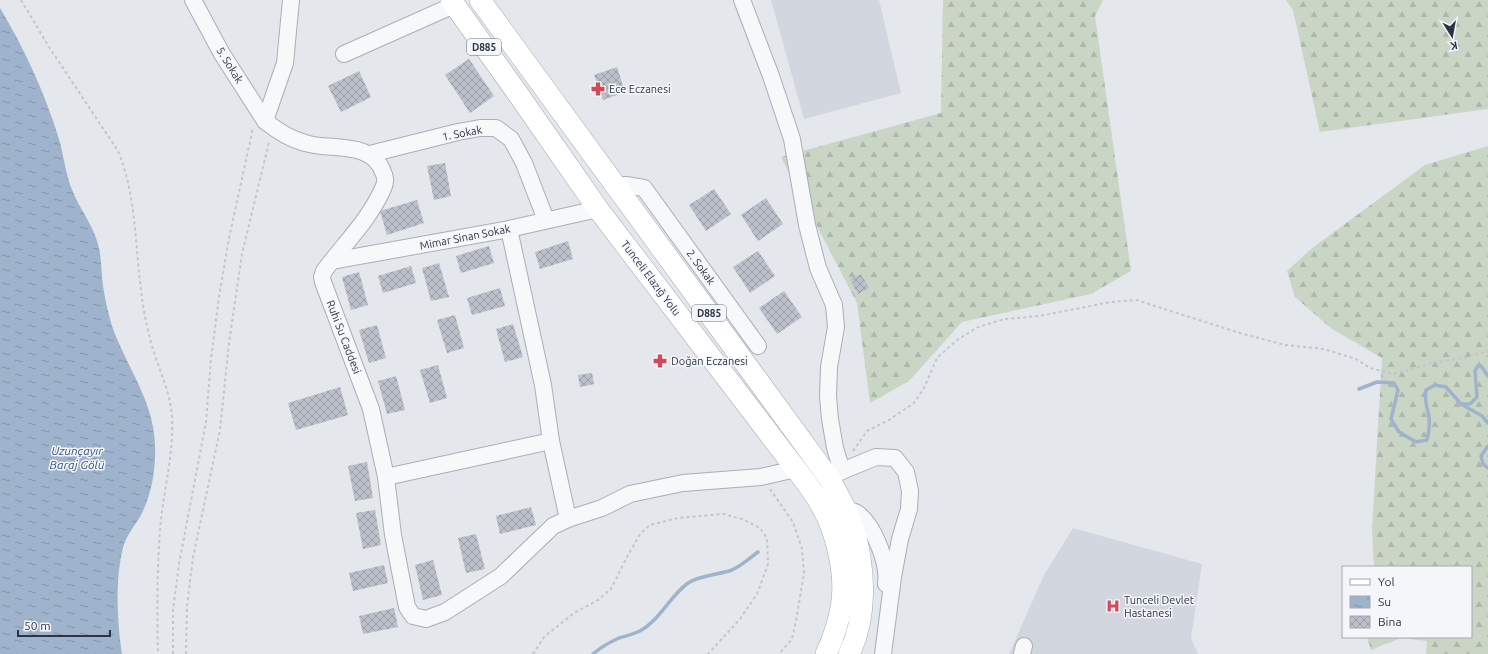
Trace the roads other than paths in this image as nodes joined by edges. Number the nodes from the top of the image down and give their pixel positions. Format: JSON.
{"nodes":[{"id":1,"x":194,"y":0,"type":"edge"},
{"id":2,"x":291,"y":0,"type":"edge"},
{"id":3,"x":480,"y":0,"type":"edge"},
{"id":4,"x":742,"y":0,"type":"edge"},
{"id":5,"x":453,"y":3,"type":"edge"},
{"id":6,"x":344,"y":54,"type":"dead end"},
{"id":7,"x":265,"y":119,"type":"junction"},
{"id":8,"x":370,"y":154,"type":"junction"},
{"id":9,"x":615,"y":186,"type":"junction"},
{"id":10,"x":598,"y":209,"type":"junction"},
{"id":11,"x":546,"y":220,"type":"junction"},
{"id":12,"x":509,"y":228,"type":"junction"},
{"id":13,"x":332,"y":261,"type":"junction"},
{"id":14,"x":758,"y":346,"type":"dead end"},
{"id":15,"x":551,"y":441,"type":"junction"},
{"id":16,"x":796,"y":469,"type":"junction"},
{"id":17,"x":836,"y":475,"type":"junction"},
{"id":18,"x":386,"y":477,"type":"junction"},
{"id":19,"x":845,"y":509,"type":"junction"},
{"id":20,"x":568,"y":518,"type":"junction"},
{"id":21,"x":826,"y":654,"type":"edge"},
{"id":22,"x":849,"y":654,"type":"edge"},
{"id":23,"x":874,"y":654,"type":"edge"},
{"id":24,"x":883,"y":654,"type":"edge"}],
"edges":[{"from":1,"to":7,"type":"street","name":"5. Sokak"},
{"from":2,"to":7,"type":"street"},
{"from":3,"to":9,"type":"main road","number":"D885"},
{"from":4,"to":17,"type":"street"},
{"from":5,"to":6,"type":"street"},
{"from":5,"to":10,"type":"main road","name":"Tunceli Elazığ Yolu","number":"D885"},
{"from":7,"to":8,"type":"street"},
{"from":8,"to":11,"type":"street","name":"1. Sokak"},
{"from":8,"to":13,"type":"street","name":"Ruhi Su Caddesi"},
{"from":9,"to":14,"type":"street","name":"2. Sokak"},
{"from":9,"to":17,"type":"main road","number":"D885"},
{"from":10,"to":11,"type":"street","name":"Mimar Sinan Sokak"},
{"from":10,"to":16,"type":"main road","name":"Tunceli Elazığ Yolu","number":"D885"},
{"from":11,"to":12,"type":"street","name":"Mimar Sinan Sokak"},
{"from":12,"to":13,"type":"street","name":"Mimar Sinan Sokak"},
{"from":12,"to":15,"type":"street"},
{"from":13,"to":18,"type":"street","name":"Ruhi Su Caddesi"},
{"from":15,"to":18,"type":"street"},
{"from":15,"to":20,"type":"street"},
{"from":16,"to":20,"type":"street","name":"Ruhi Su Caddesi"},
{"from":16,"to":21,"type":"main road","name":"Tunceli Elazığ Yolu","number":"D885"},
{"from":17,"to":19,"type":"main road","number":"D885"},
{"from":17,"to":24,"type":"street"},
{"from":18,"to":20,"type":"street","name":"Ruhi Su Caddesi"},
{"from":19,"to":22,"type":"main road","number":"D885"},
{"from":19,"to":23,"type":"street"}]}
